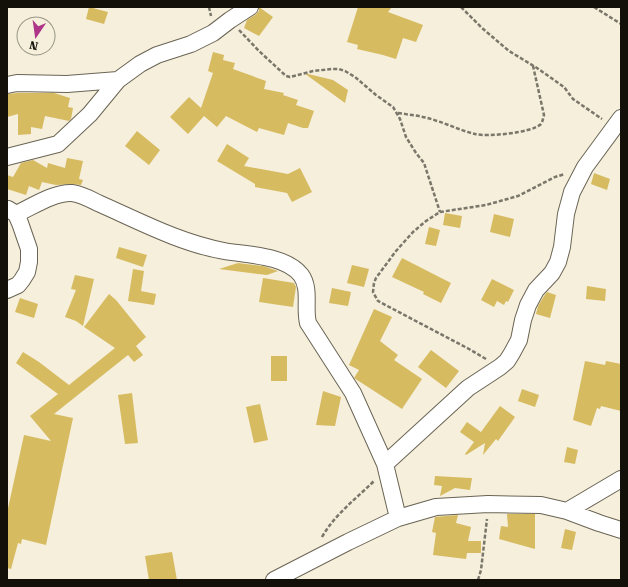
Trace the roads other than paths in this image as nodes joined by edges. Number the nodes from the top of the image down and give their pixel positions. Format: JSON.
{"nodes":[{"id":1,"x":250,"y":7,"type":"edge"},
{"id":2,"x":118,"y":80,"type":"junction"},
{"id":3,"x":7,"y":85,"type":"edge"},
{"id":4,"x":618,"y":123,"type":"edge"},
{"id":5,"x":7,"y":157,"type":"edge"},
{"id":6,"x":12,"y":211,"type":"edge"},
{"id":7,"x":7,"y":290,"type":"edge"},
{"id":8,"x":385,"y":464,"type":"junction"},
{"id":9,"x":621,"y":478,"type":"edge"},
{"id":10,"x":567,"y":511,"type":"junction"},
{"id":11,"x":398,"y":518,"type":"junction"},
{"id":12,"x":621,"y":530,"type":"edge"},
{"id":13,"x":274,"y":580,"type":"edge"}],
"edges":[{"from":1,"to":2,"type":"street"},
{"from":2,"to":3,"type":"street"},
{"from":2,"to":5,"type":"street"},
{"from":4,"to":8,"type":"street"},
{"from":6,"to":7,"type":"street"},
{"from":6,"to":8,"type":"street"},
{"from":8,"to":11,"type":"street"},
{"from":9,"to":10,"type":"street"},
{"from":10,"to":11,"type":"street"},
{"from":10,"to":12,"type":"street"},
{"from":11,"to":13,"type":"street"}]}
